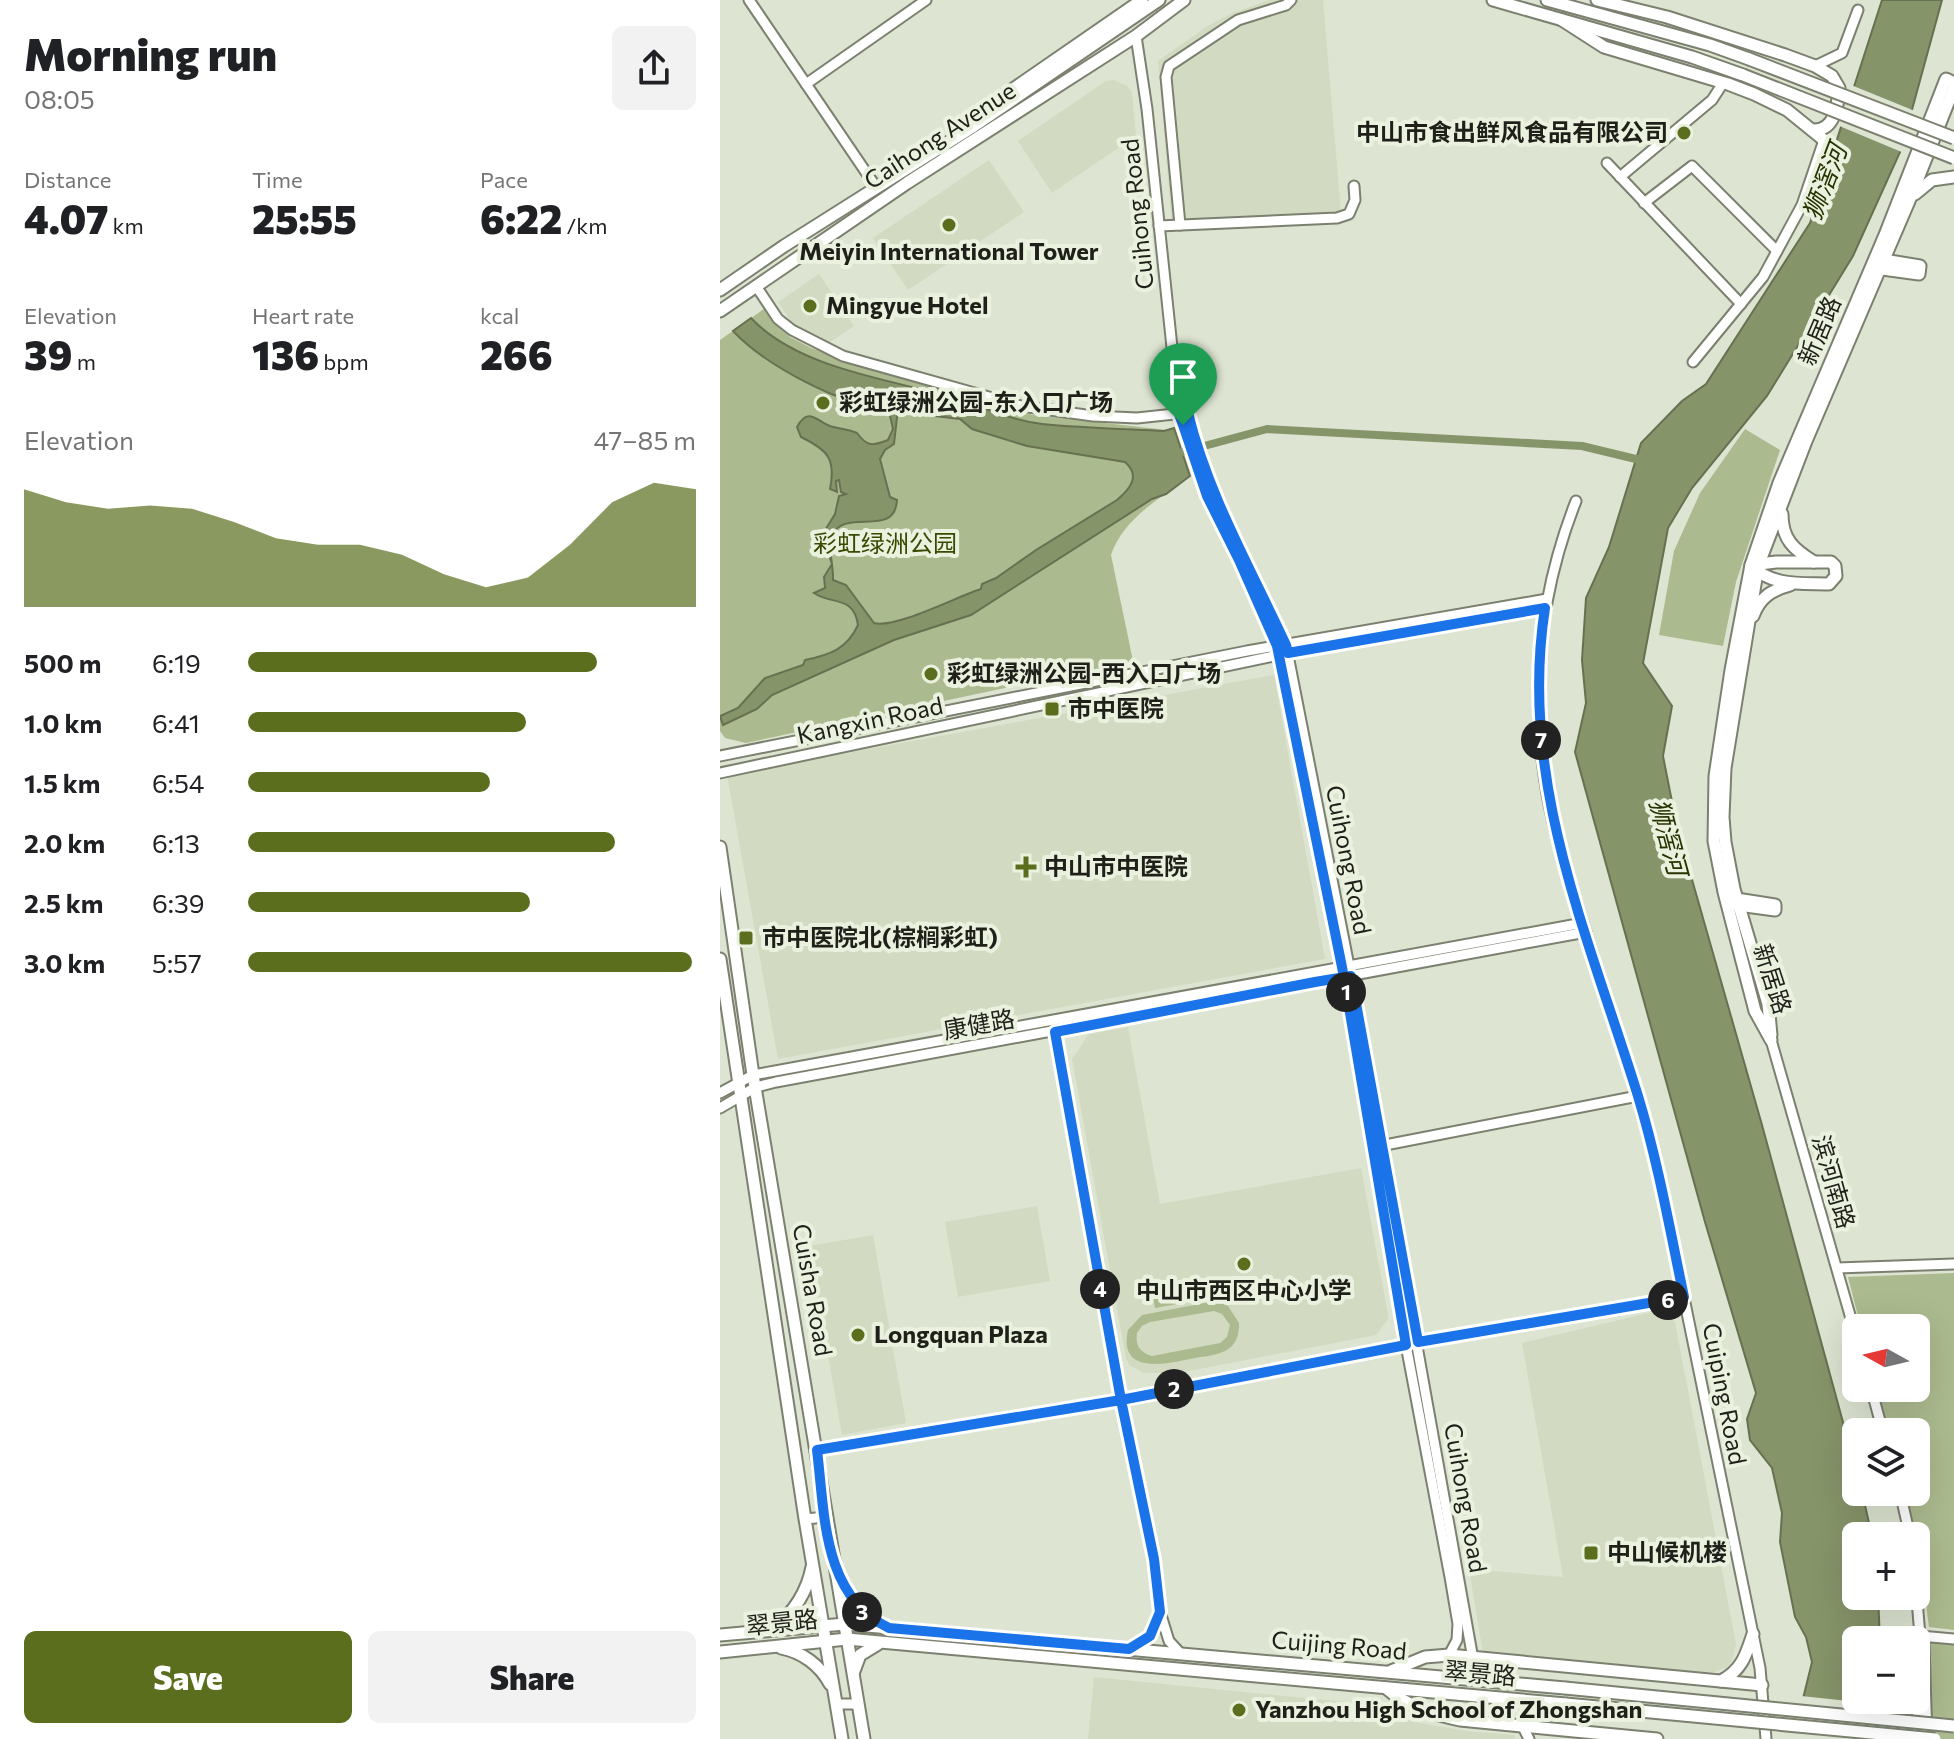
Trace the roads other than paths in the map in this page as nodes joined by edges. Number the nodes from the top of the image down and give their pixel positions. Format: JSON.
{"nodes":[{"id":1,"x":749,"y":0,"type":"edge"},
{"id":2,"x":926,"y":0,"type":"edge"},
{"id":3,"x":1142,"y":0,"type":"edge"},
{"id":4,"x":1159,"y":0,"type":"edge"},
{"id":5,"x":1184,"y":0,"type":"edge"},
{"id":6,"x":1291,"y":0,"type":"edge"},
{"id":7,"x":1493,"y":0,"type":"edge"},
{"id":8,"x":1547,"y":0,"type":"edge"},
{"id":9,"x":1575,"y":0,"type":"edge"},
{"id":10,"x":1597,"y":0,"type":"edge"},
{"id":11,"x":1560,"y":4,"type":"junction"},
{"id":12,"x":1858,"y":10,"type":"dead end"},
{"id":13,"x":1562,"y":20,"type":"junction"},
{"id":14,"x":1669,"y":34,"type":"junction"},
{"id":15,"x":1136,"y":36,"type":"junction"},
{"id":16,"x":1815,"y":66,"type":"junction"},
{"id":17,"x":1723,"y":83,"type":"junction"},
{"id":18,"x":806,"y":84,"type":"junction"},
{"id":19,"x":1954,"y":85,"type":"edge"},
{"id":20,"x":974,"y":126,"type":"junction"},
{"id":21,"x":1812,"y":130,"type":"junction"},
{"id":22,"x":1954,"y":137,"type":"edge"},
{"id":23,"x":1824,"y":140,"type":"joint"},
{"id":24,"x":1932,"y":144,"type":"junction"},
{"id":25,"x":1954,"y":158,"type":"edge"},
{"id":26,"x":1607,"y":163,"type":"dead end"},
{"id":27,"x":1620,"y":177,"type":"junction"},
{"id":28,"x":1954,"y":177,"type":"edge"},
{"id":29,"x":1178,"y":181,"type":"junction"},
{"id":30,"x":1154,"y":182,"type":"junction"},
{"id":31,"x":1354,"y":186,"type":"dead end"},
{"id":32,"x":876,"y":187,"type":"junction"},
{"id":33,"x":1905,"y":199,"type":"junction"},
{"id":34,"x":1644,"y":203,"type":"junction"},
{"id":35,"x":1180,"y":225,"type":"junction"},
{"id":36,"x":1159,"y":226,"type":"junction"},
{"id":37,"x":1777,"y":251,"type":"junction"},
{"id":38,"x":1877,"y":264,"type":"junction"},
{"id":39,"x":756,"y":286,"type":"junction"},
{"id":40,"x":720,"y":290,"type":"edge"},
{"id":41,"x":1741,"y":304,"type":"junction"},
{"id":42,"x":720,"y":311,"type":"edge"},
{"id":43,"x":1693,"y":362,"type":"dead end"},
{"id":44,"x":1185,"y":419,"type":"junction"},
{"id":45,"x":1576,"y":501,"type":"dead end"},
{"id":46,"x":1783,"y":501,"type":"junction"},
{"id":47,"x":1812,"y":562,"type":"junction"},
{"id":48,"x":1756,"y":566,"type":"junction"},
{"id":49,"x":1806,"y":583,"type":"junction"},
{"id":50,"x":1546,"y":604,"type":"junction"},
{"id":51,"x":1746,"y":639,"type":"junction"},
{"id":52,"x":1282,"y":650,"type":"junction"},
{"id":53,"x":720,"y":756,"type":"edge"},
{"id":54,"x":720,"y":773,"type":"edge"},
{"id":55,"x":720,"y":847,"type":"edge"},
{"id":56,"x":1732,"y":901,"type":"junction"},
{"id":57,"x":1584,"y":928,"type":"junction"},
{"id":58,"x":720,"y":959,"type":"edge"},
{"id":59,"x":1346,"y":972,"type":"junction"},
{"id":60,"x":1054,"y":1020,"type":"junction"},
{"id":61,"x":1055,"y":1032,"type":"junction"},
{"id":62,"x":1771,"y":1040,"type":"joint"},
{"id":63,"x":755,"y":1081,"type":"junction"},
{"id":64,"x":739,"y":1083,"type":"junction"},
{"id":65,"x":720,"y":1093,"type":"edge"},
{"id":66,"x":1638,"y":1096,"type":"junction"},
{"id":67,"x":741,"y":1097,"type":"junction"},
{"id":68,"x":720,"y":1108,"type":"edge"},
{"id":69,"x":1380,"y":1146,"type":"junction"},
{"id":70,"x":1954,"y":1264,"type":"edge"},
{"id":71,"x":1837,"y":1268,"type":"junction"},
{"id":72,"x":1684,"y":1297,"type":"junction"},
{"id":73,"x":1850,"y":1314,"type":"edge"},
{"id":74,"x":1418,"y":1342,"type":"junction"},
{"id":75,"x":1406,"y":1345,"type":"junction"},
{"id":76,"x":1121,"y":1400,"type":"junction"},
{"id":77,"x":817,"y":1450,"type":"junction"},
{"id":78,"x":826,"y":1517,"type":"junction"},
{"id":79,"x":805,"y":1519,"type":"junction"},
{"id":80,"x":813,"y":1562,"type":"junction"},
{"id":81,"x":834,"y":1565,"type":"junction"},
{"id":82,"x":1160,"y":1612,"type":"junction"},
{"id":83,"x":845,"y":1624,"type":"junction"},
{"id":84,"x":824,"y":1626,"type":"junction"},
{"id":85,"x":889,"y":1628,"type":"junction"},
{"id":86,"x":774,"y":1629,"type":"junction"},
{"id":87,"x":1753,"y":1634,"type":"junction"},
{"id":88,"x":720,"y":1635,"type":"edge"},
{"id":89,"x":847,"y":1639,"type":"junction"},
{"id":90,"x":1954,"y":1639,"type":"edge"},
{"id":91,"x":826,"y":1640,"type":"junction"},
{"id":92,"x":1930,"y":1640,"type":"edge"},
{"id":93,"x":885,"y":1643,"type":"junction"},
{"id":94,"x":773,"y":1646,"type":"junction"},
{"id":95,"x":1129,"y":1649,"type":"junction"},
{"id":96,"x":720,"y":1652,"type":"edge"},
{"id":97,"x":1181,"y":1654,"type":"junction"},
{"id":98,"x":1449,"y":1655,"type":"junction"},
{"id":99,"x":1473,"y":1659,"type":"junction"},
{"id":100,"x":1388,"y":1672,"type":"junction"},
{"id":101,"x":854,"y":1676,"type":"junction"},
{"id":102,"x":1721,"y":1681,"type":"junction"},
{"id":103,"x":1494,"y":1682,"type":"junction"},
{"id":104,"x":1762,"y":1685,"type":"junction"},
{"id":105,"x":1385,"y":1688,"type":"junction"},
{"id":106,"x":834,"y":1690,"type":"junction"},
{"id":107,"x":836,"y":1704,"type":"junction"},
{"id":108,"x":858,"y":1704,"type":"junction"},
{"id":109,"x":1917,"y":1714,"type":"edge"},
{"id":110,"x":1926,"y":1714,"type":"edge"},
{"id":111,"x":1954,"y":1726,"type":"edge"},
{"id":112,"x":1523,"y":1727,"type":"junction"},
{"id":113,"x":1543,"y":1734,"type":"edge"},
{"id":114,"x":842,"y":1739,"type":"edge"},
{"id":115,"x":864,"y":1739,"type":"edge"},
{"id":116,"x":1529,"y":1739,"type":"edge"},
{"id":117,"x":1657,"y":1739,"type":"edge"},
{"id":118,"x":1766,"y":1739,"type":"edge"},
{"id":119,"x":1918,"y":1739,"type":"edge"},
{"id":120,"x":1927,"y":1739,"type":"edge"},
{"id":121,"x":1935,"y":1739,"type":"edge"}],
"edges":[{"from":1,"to":18,"type":"street"},
{"from":2,"to":18,"type":"street"},
{"from":3,"to":20,"type":"main road"},
{"from":4,"to":20,"type":"main road","name":"Caihong Avenue"},
{"from":5,"to":15,"type":"main road","name":"Caihong Avenue"},
{"from":6,"to":29,"type":"street"},
{"from":7,"to":13,"type":"main road"},
{"from":8,"to":11,"type":"main road"},
{"from":9,"to":11,"type":"main road"},
{"from":9,"to":14,"type":"main road"},
{"from":10,"to":16,"type":"main road"},
{"from":11,"to":14,"type":"main road"},
{"from":12,"to":16,"type":"street"},
{"from":13,"to":17,"type":"main road"},
{"from":13,"to":25,"type":"main road","bridge":true},
{"from":14,"to":22,"type":"main road","bridge":true},
{"from":15,"to":30,"type":"street","name":"Cuihong Road"},
{"from":15,"to":39,"type":"main road","name":"Caihong Avenue"},
{"from":16,"to":21,"type":"main road"},
{"from":17,"to":21,"type":"main road"},
{"from":17,"to":27,"type":"street"},
{"from":18,"to":32,"type":"street"},
{"from":19,"to":24,"type":"main road","name":"新居路"},
{"from":19,"to":33,"type":"main road","name":"新居路"},
{"from":20,"to":32,"type":"main road","name":"Caihong Avenue"},
{"from":21,"to":23,"type":"main road"},
{"from":22,"to":24,"type":"main road"},
{"from":23,"to":37,"type":"street"},
{"from":24,"to":33,"type":"main road","name":"新居路"},
{"from":26,"to":27,"type":"street"},
{"from":27,"to":34,"type":"street"},
{"from":28,"to":33,"type":"main road"},
{"from":29,"to":30,"type":"street"},
{"from":29,"to":35,"type":"street"},
{"from":30,"to":36,"type":"street","name":"Cuihong Road"},
{"from":31,"to":35,"type":"street"},
{"from":32,"to":40,"type":"main road","name":"Caihong Avenue"},
{"from":33,"to":38,"type":"main road","name":"新居路"},
{"from":34,"to":37,"type":"street"},
{"from":34,"to":41,"type":"street"},
{"from":35,"to":36,"type":"street"},
{"from":36,"to":44,"type":"street","name":"Cuihong Road"},
{"from":37,"to":41,"type":"street"},
{"from":38,"to":46,"type":"main road","name":"新居路"},
{"from":38,"to":48,"type":"main road","name":"新居路"},
{"from":39,"to":42,"type":"main road","name":"Caihong Avenue"},
{"from":39,"to":44,"type":"street"},
{"from":41,"to":43,"type":"street"},
{"from":44,"to":52,"type":"street","name":"Cuihong Road"},
{"from":45,"to":50,"type":"street","name":"Cuiping Road"},
{"from":46,"to":47,"type":"main road"},
{"from":46,"to":48,"type":"main road","name":"新居路"},
{"from":47,"to":48,"type":"main road"},
{"from":47,"to":49,"type":"main road"},
{"from":47,"to":49,"type":"main road"},
{"from":48,"to":49,"type":"main road"},
{"from":48,"to":51,"type":"main road","name":"新居路"},
{"from":48,"to":56,"type":"main road","name":"新居路"},
{"from":49,"to":51,"type":"main road"},
{"from":50,"to":52,"type":"street","name":"Kangxin Road"},
{"from":50,"to":57,"type":"street","name":"Cuiping Road"},
{"from":51,"to":56,"type":"main road","name":"新居路"},
{"from":52,"to":53,"type":"street","name":"Kangxin Road"},
{"from":52,"to":54,"type":"street","name":"Kangxin Road"},
{"from":52,"to":59,"type":"street","name":"Cuihong Road"},
{"from":55,"to":63,"type":"main road","name":"Cuisha Road"},
{"from":56,"to":62,"type":"main road","name":"新居路"},
{"from":57,"to":59,"type":"street","name":"康健路"},
{"from":57,"to":66,"type":"street","name":"Cuiping Road"},
{"from":58,"to":64,"type":"main road","name":"Cuisha Road"},
{"from":59,"to":60,"type":"street","name":"康健路"},
{"from":59,"to":61,"type":"street","name":"康健路"},
{"from":59,"to":69,"type":"street","name":"Cuihong Road"},
{"from":59,"to":75,"type":"street","name":"Cuihong Road"},
{"from":60,"to":61,"type":"street"},
{"from":60,"to":63,"type":"street","name":"康健路"},
{"from":61,"to":63,"type":"street","name":"康健路"},
{"from":61,"to":76,"type":"street"},
{"from":62,"to":71,"type":"street","name":"滨河南路"},
{"from":63,"to":64,"type":"street"},
{"from":63,"to":67,"type":"street"},
{"from":63,"to":77,"type":"main road","name":"Cuisha Road"},
{"from":64,"to":65,"type":"street"},
{"from":64,"to":67,"type":"main road","name":"Cuisha Road"},
{"from":66,"to":69,"type":"street"},
{"from":66,"to":72,"type":"street","name":"Cuiping Road"},
{"from":67,"to":68,"type":"street"},
{"from":67,"to":79,"type":"main road","name":"Cuisha Road"},
{"from":69,"to":74,"type":"street","name":"Cuihong Road"},
{"from":70,"to":71,"type":"street"},
{"from":71,"to":73,"type":"street","name":"滨河南路"},
{"from":72,"to":74,"type":"street"},
{"from":72,"to":87,"type":"street","name":"Cuiping Road"},
{"from":74,"to":75,"type":"street"},
{"from":74,"to":99,"type":"street","name":"Cuihong Road"},
{"from":75,"to":76,"type":"street"},
{"from":75,"to":98,"type":"street","name":"Cuihong Road"},
{"from":76,"to":77,"type":"street"},
{"from":76,"to":82,"type":"street"},
{"from":77,"to":78,"type":"main road","name":"Cuisha Road"},
{"from":78,"to":79,"type":"street"},
{"from":78,"to":81,"type":"main road","name":"Cuisha Road"},
{"from":79,"to":80,"type":"main road","name":"Cuisha Road"},
{"from":80,"to":84,"type":"main road","name":"Cuisha Road"},
{"from":80,"to":86,"type":"main road"},
{"from":81,"to":83,"type":"main road","name":"Cuisha Road"},
{"from":81,"to":85,"type":"main road"},
{"from":82,"to":95,"type":"street"},
{"from":82,"to":97,"type":"street"},
{"from":83,"to":84,"type":"main road","name":"Cuijing Road"},
{"from":83,"to":85,"type":"main road","name":"Cuijing Road"},
{"from":83,"to":89,"type":"main road","name":"Cuisha Road"},
{"from":84,"to":86,"type":"main road","name":"Cuijing Road"},
{"from":84,"to":91,"type":"main road","name":"Cuisha Road"},
{"from":85,"to":95,"type":"main road","name":"Cuijing Road"},
{"from":86,"to":88,"type":"main road","name":"Cuijing Road"},
{"from":87,"to":102,"type":"main road"},
{"from":87,"to":104,"type":"street","name":"Cuiping Road"},
{"from":89,"to":91,"type":"main road","name":"翠景路"},
{"from":89,"to":93,"type":"main road","name":"翠景路"},
{"from":89,"to":101,"type":"main road","name":"Cuisha Road"},
{"from":90,"to":92,"type":"street"},
{"from":91,"to":94,"type":"main road","name":"翠景路"},
{"from":91,"to":106,"type":"main road","name":"Cuisha Road"},
{"from":93,"to":101,"type":"main road"},
{"from":93,"to":105,"type":"main road","name":"翠景路"},
{"from":94,"to":96,"type":"main road","name":"翠景路"},
{"from":94,"to":106,"type":"main road"},
{"from":95,"to":97,"type":"main road","name":"Cuijing Road"},
{"from":97,"to":100,"type":"main road","name":"Cuijing Road"},
{"from":98,"to":99,"type":"main road"},
{"from":98,"to":100,"type":"main road"},
{"from":99,"to":102,"type":"main road"},
{"from":99,"to":103,"type":"street"},
{"from":100,"to":103,"type":"main road","name":"Cuijing Road"},
{"from":101,"to":108,"type":"main road","name":"Cuisha Road"},
{"from":102,"to":104,"type":"main road"},
{"from":103,"to":111,"type":"main road","name":"Cuijing Road","bridge":true},
{"from":104,"to":118,"type":"street","name":"Cuiping Road"},
{"from":105,"to":112,"type":"main road"},
{"from":105,"to":121,"type":"main road","name":"翠景路","bridge":true},
{"from":106,"to":107,"type":"main road","name":"Cuisha Road"},
{"from":107,"to":108,"type":"street"},
{"from":107,"to":114,"type":"main road","name":"Cuisha Road"},
{"from":108,"to":115,"type":"main road","name":"Cuisha Road"},
{"from":109,"to":119,"type":"street"},
{"from":110,"to":120,"type":"street"},
{"from":112,"to":113,"type":"main road"},
{"from":112,"to":116,"type":"street"},
{"from":113,"to":117,"type":"main road"}]}
